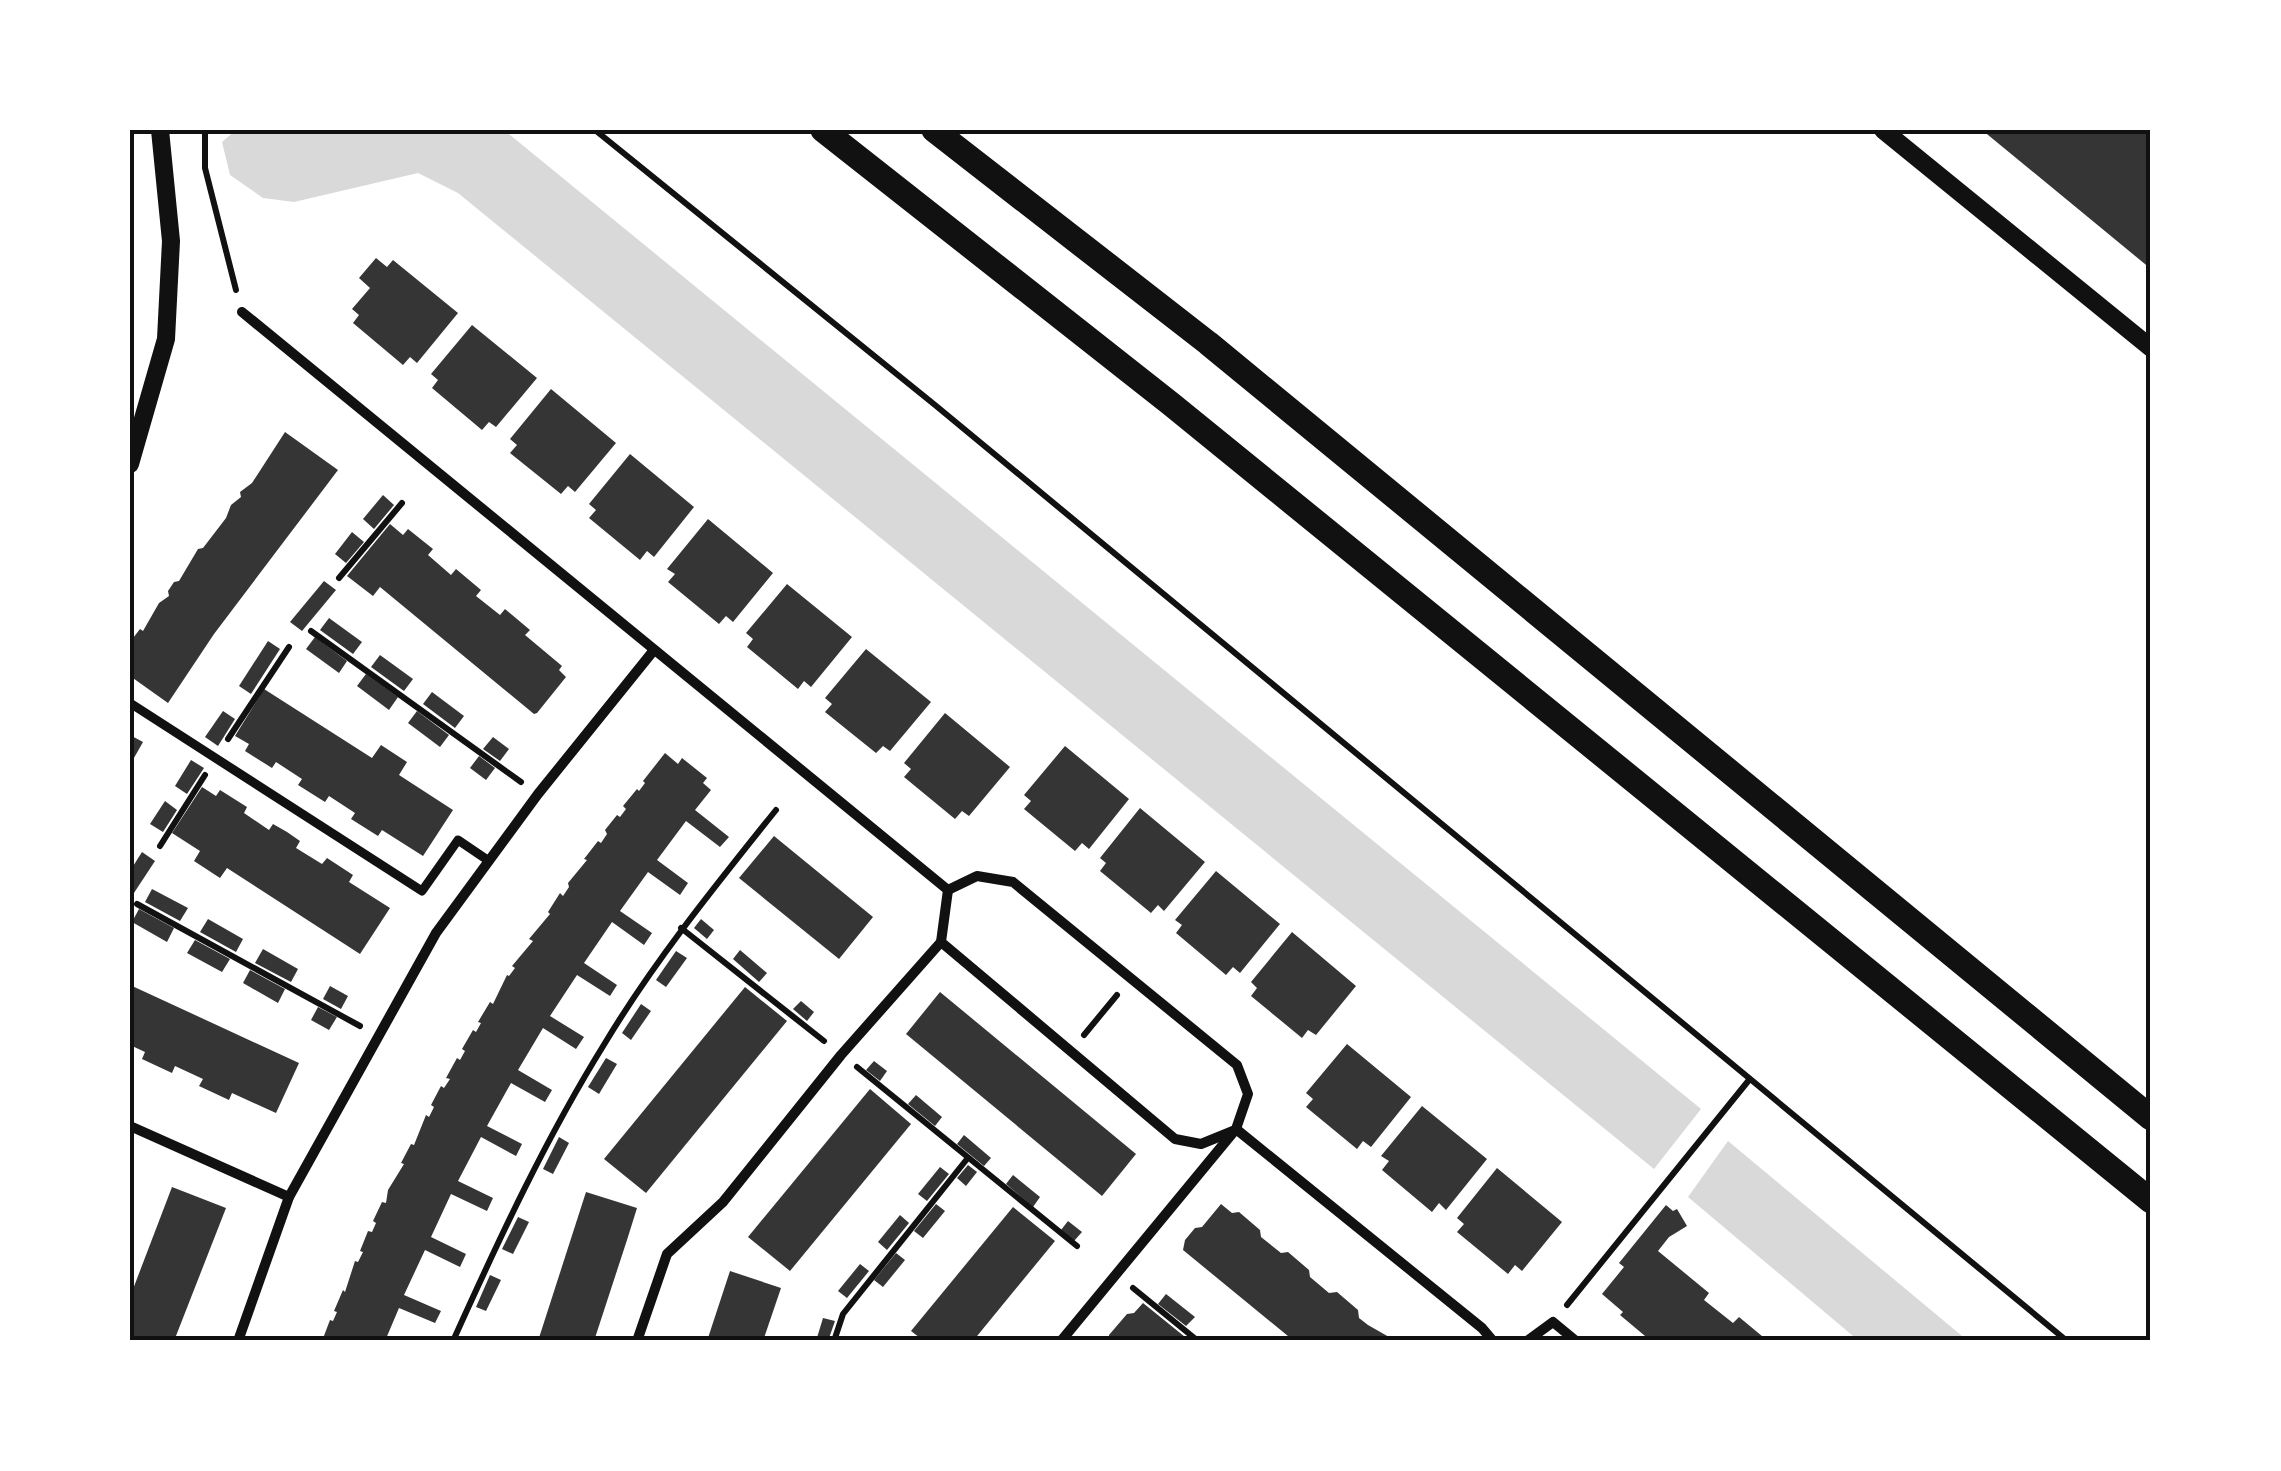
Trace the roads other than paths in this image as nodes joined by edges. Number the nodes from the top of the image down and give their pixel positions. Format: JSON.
{"nodes":[{"id":1,"x":160,"y":130,"type":"edge"},
{"id":2,"x":822,"y":130,"type":"edge"},
{"id":3,"x":934,"y":130,"type":"edge"},
{"id":4,"x":1883,"y":130,"type":"edge"},
{"id":5,"x":242,"y":312,"type":"road end"},
{"id":6,"x":2151,"y":348,"type":"edge"},
{"id":7,"x":130,"y":464,"type":"edge"},
{"id":8,"x":654,"y":650,"type":"junction"},
{"id":9,"x":130,"y":703,"type":"edge"},
{"id":10,"x":489,"y":861,"type":"junction"},
{"id":11,"x":948,"y":890,"type":"junction"},
{"id":12,"x":942,"y":942,"type":"junction"},
{"id":13,"x":2151,"y":1118,"type":"edge"},
{"id":14,"x":130,"y":1126,"type":"edge"},
{"id":15,"x":1236,"y":1130,"type":"junction"},
{"id":16,"x":288,"y":1197,"type":"junction"},
{"id":17,"x":2151,"y":1201,"type":"edge"},
{"id":18,"x":238,"y":1341,"type":"edge"},
{"id":19,"x":637,"y":1341,"type":"edge"},
{"id":20,"x":1060,"y":1341,"type":"edge"},
{"id":21,"x":1493,"y":1341,"type":"edge"},
{"id":22,"x":1527,"y":1341,"type":"edge"},
{"id":23,"x":1576,"y":1341,"type":"edge"}],
"edges":[{"from":1,"to":7,"type":"street"},
{"from":2,"to":17,"type":"main road"},
{"from":3,"to":13,"type":"main road"},
{"from":4,"to":6,"type":"street"},
{"from":5,"to":8,"type":"street"},
{"from":8,"to":10,"type":"street"},
{"from":8,"to":11,"type":"street"},
{"from":9,"to":10,"type":"street"},
{"from":10,"to":16,"type":"street"},
{"from":11,"to":12,"type":"street"},
{"from":11,"to":15,"type":"street"},
{"from":12,"to":15,"type":"street"},
{"from":12,"to":19,"type":"street"},
{"from":14,"to":16,"type":"street"},
{"from":15,"to":20,"type":"street"},
{"from":15,"to":21,"type":"street"},
{"from":16,"to":18,"type":"street"},
{"from":22,"to":23,"type":"street"}]}
